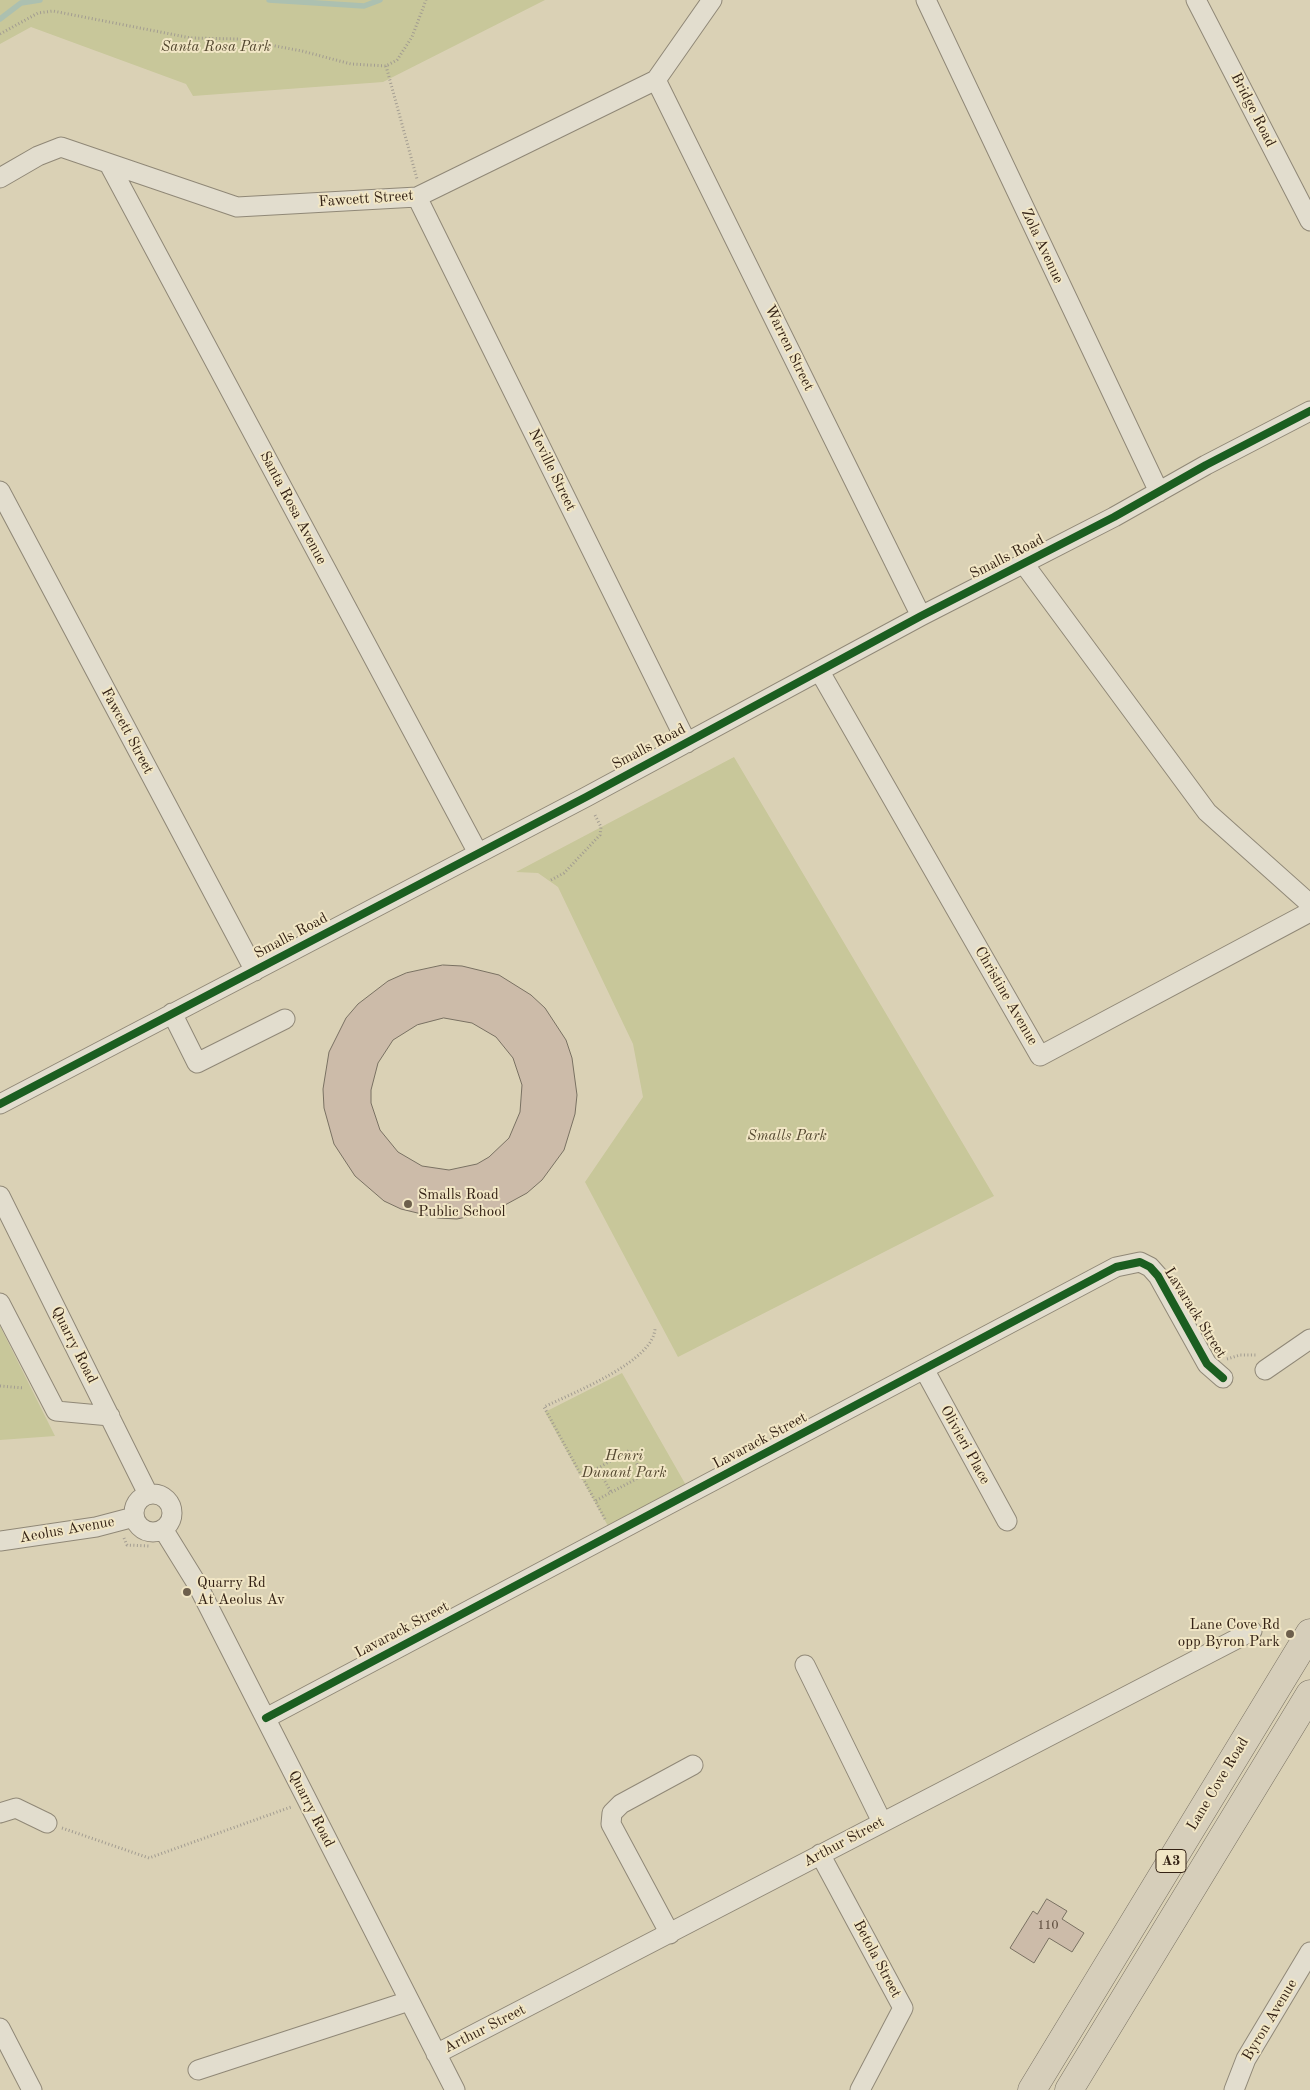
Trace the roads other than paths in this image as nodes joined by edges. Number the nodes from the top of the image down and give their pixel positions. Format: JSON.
{"nodes":[{"id":1,"x":712,"y":0,"type":"edge"},
{"id":2,"x":926,"y":0,"type":"edge"},
{"id":3,"x":1196,"y":0,"type":"edge"},
{"id":4,"x":656,"y":80,"type":"junction"},
{"id":5,"x":109,"y":164,"type":"junction"},
{"id":6,"x":0,"y":178,"type":"edge"},
{"id":7,"x":419,"y":196,"type":"junction"},
{"id":8,"x":1310,"y":221,"type":"edge"},
{"id":9,"x":1310,"y":412,"type":"edge"},
{"id":10,"x":0,"y":491,"type":"edge"},
{"id":11,"x":1159,"y":492,"type":"junction"},
{"id":12,"x":1024,"y":564,"type":"junction"},
{"id":13,"x":921,"y":616,"type":"junction"},
{"id":14,"x":820,"y":672,"type":"junction"},
{"id":15,"x":687,"y":743,"type":"junction"},
{"id":16,"x":478,"y":853,"type":"junction"},
{"id":17,"x":1310,"y":904,"type":"edge"},
{"id":18,"x":1310,"y":912,"type":"edge"},
{"id":19,"x":255,"y":971,"type":"junction"},
{"id":20,"x":172,"y":1013,"type":"junction"},
{"id":21,"x":285,"y":1019,"type":"dead end"},
{"id":22,"x":0,"y":1104,"type":"edge"},
{"id":23,"x":0,"y":1196,"type":"edge"},
{"id":24,"x":0,"y":1303,"type":"edge"},
{"id":25,"x":1310,"y":1339,"type":"edge"},
{"id":26,"x":1273,"y":1364,"type":"road end"},
{"id":27,"x":924,"y":1369,"type":"junction"},
{"id":28,"x":1223,"y":1378,"type":"dead end"},
{"id":29,"x":110,"y":1416,"type":"junction"},
{"id":30,"x":148,"y":1494,"type":"junction"},
{"id":31,"x":134,"y":1517,"type":"junction"},
{"id":32,"x":1007,"y":1521,"type":"dead end"},
{"id":33,"x":163,"y":1529,"type":"junction"},
{"id":34,"x":0,"y":1541,"type":"edge"},
{"id":35,"x":1252,"y":1631,"type":"dead end"},
{"id":36,"x":1310,"y":1633,"type":"edge"},
{"id":37,"x":805,"y":1665,"type":"dead end"},
{"id":38,"x":1310,"y":1694,"type":"edge"},
{"id":39,"x":266,"y":1718,"type":"junction"},
{"id":40,"x":694,"y":1765,"type":"dead end"},
{"id":41,"x":0,"y":1813,"type":"edge"},
{"id":42,"x":882,"y":1822,"type":"junction"},
{"id":43,"x":47,"y":1823,"type":"road end"},
{"id":44,"x":820,"y":1854,"type":"junction"},
{"id":45,"x":670,"y":1934,"type":"junction"},
{"id":46,"x":1310,"y":1952,"type":"edge"},
{"id":47,"x":409,"y":2001,"type":"junction"},
{"id":48,"x":0,"y":2028,"type":"edge"},
{"id":49,"x":436,"y":2054,"type":"junction"},
{"id":50,"x":198,"y":2070,"type":"dead end"},
{"id":51,"x":32,"y":2090,"type":"edge"},
{"id":52,"x":455,"y":2090,"type":"edge"},
{"id":53,"x":860,"y":2090,"type":"edge"},
{"id":54,"x":1032,"y":2090,"type":"edge"},
{"id":55,"x":1069,"y":2090,"type":"edge"},
{"id":56,"x":1234,"y":2090,"type":"edge"}],
"edges":[{"from":1,"to":4,"type":"street","name":"Fawcett Street"},
{"from":2,"to":11,"type":"street","name":"Zola Avenue"},
{"from":3,"to":8,"type":"street","name":"Bridge Road"},
{"from":4,"to":7,"type":"street","name":"Fawcett Street"},
{"from":4,"to":13,"type":"street","name":"Warren Street"},
{"from":5,"to":6,"type":"street","name":"Fawcett Street"},
{"from":5,"to":7,"type":"street","name":"Fawcett Street"},
{"from":5,"to":16,"type":"street","name":"Santa Rosa Avenue"},
{"from":7,"to":15,"type":"street","name":"Neville Street"},
{"from":9,"to":11,"type":"street","name":"Smalls Road"},
{"from":10,"to":19,"type":"street","name":"Fawcett Street"},
{"from":11,"to":12,"type":"street","name":"Smalls Road"},
{"from":12,"to":13,"type":"street","name":"Smalls Road"},
{"from":12,"to":17,"type":"street"},
{"from":13,"to":14,"type":"street","name":"Smalls Road"},
{"from":14,"to":15,"type":"street","name":"Smalls Road"},
{"from":14,"to":18,"type":"street","name":"Christine Avenue"},
{"from":15,"to":16,"type":"street","name":"Smalls Road"},
{"from":16,"to":19,"type":"street","name":"Smalls Road"},
{"from":19,"to":20,"type":"street","name":"Smalls Road"},
{"from":20,"to":21,"type":"street"},
{"from":20,"to":22,"type":"street","name":"Smalls Road"},
{"from":23,"to":29,"type":"street","name":"Quarry Road"},
{"from":24,"to":29,"type":"street"},
{"from":25,"to":26,"type":"street"},
{"from":27,"to":28,"type":"street","name":"Lavarack Street"},
{"from":27,"to":32,"type":"street","name":"Olivieri Place"},
{"from":27,"to":39,"type":"street","name":"Lavarack Street"},
{"from":29,"to":30,"type":"street","name":"Quarry Road"},
{"from":30,"to":31,"type":"street"},
{"from":30,"to":33,"type":"street"},
{"from":31,"to":33,"type":"street"},
{"from":31,"to":34,"type":"street","name":"Aeolus Avenue"},
{"from":33,"to":39,"type":"street","name":"Quarry Road"},
{"from":35,"to":42,"type":"street","name":"Arthur Street"},
{"from":36,"to":54,"type":"highway","name":"Lane Cove Road","number":"A3"},
{"from":37,"to":42,"type":"street"},
{"from":38,"to":55,"type":"highway","name":"Lane Cove Road","number":"A3"},
{"from":39,"to":47,"type":"street","name":"Quarry Road"},
{"from":40,"to":45,"type":"street"},
{"from":41,"to":43,"type":"street"},
{"from":42,"to":44,"type":"street","name":"Arthur Street"},
{"from":44,"to":45,"type":"street","name":"Arthur Street"},
{"from":44,"to":53,"type":"street","name":"Betola Street"},
{"from":45,"to":49,"type":"street","name":"Arthur Street"},
{"from":46,"to":56,"type":"street","name":"Byron Avenue"},
{"from":47,"to":49,"type":"street","name":"Quarry Road"},
{"from":47,"to":50,"type":"street"},
{"from":48,"to":51,"type":"street"},
{"from":49,"to":52,"type":"street","name":"Quarry Road"}]}
